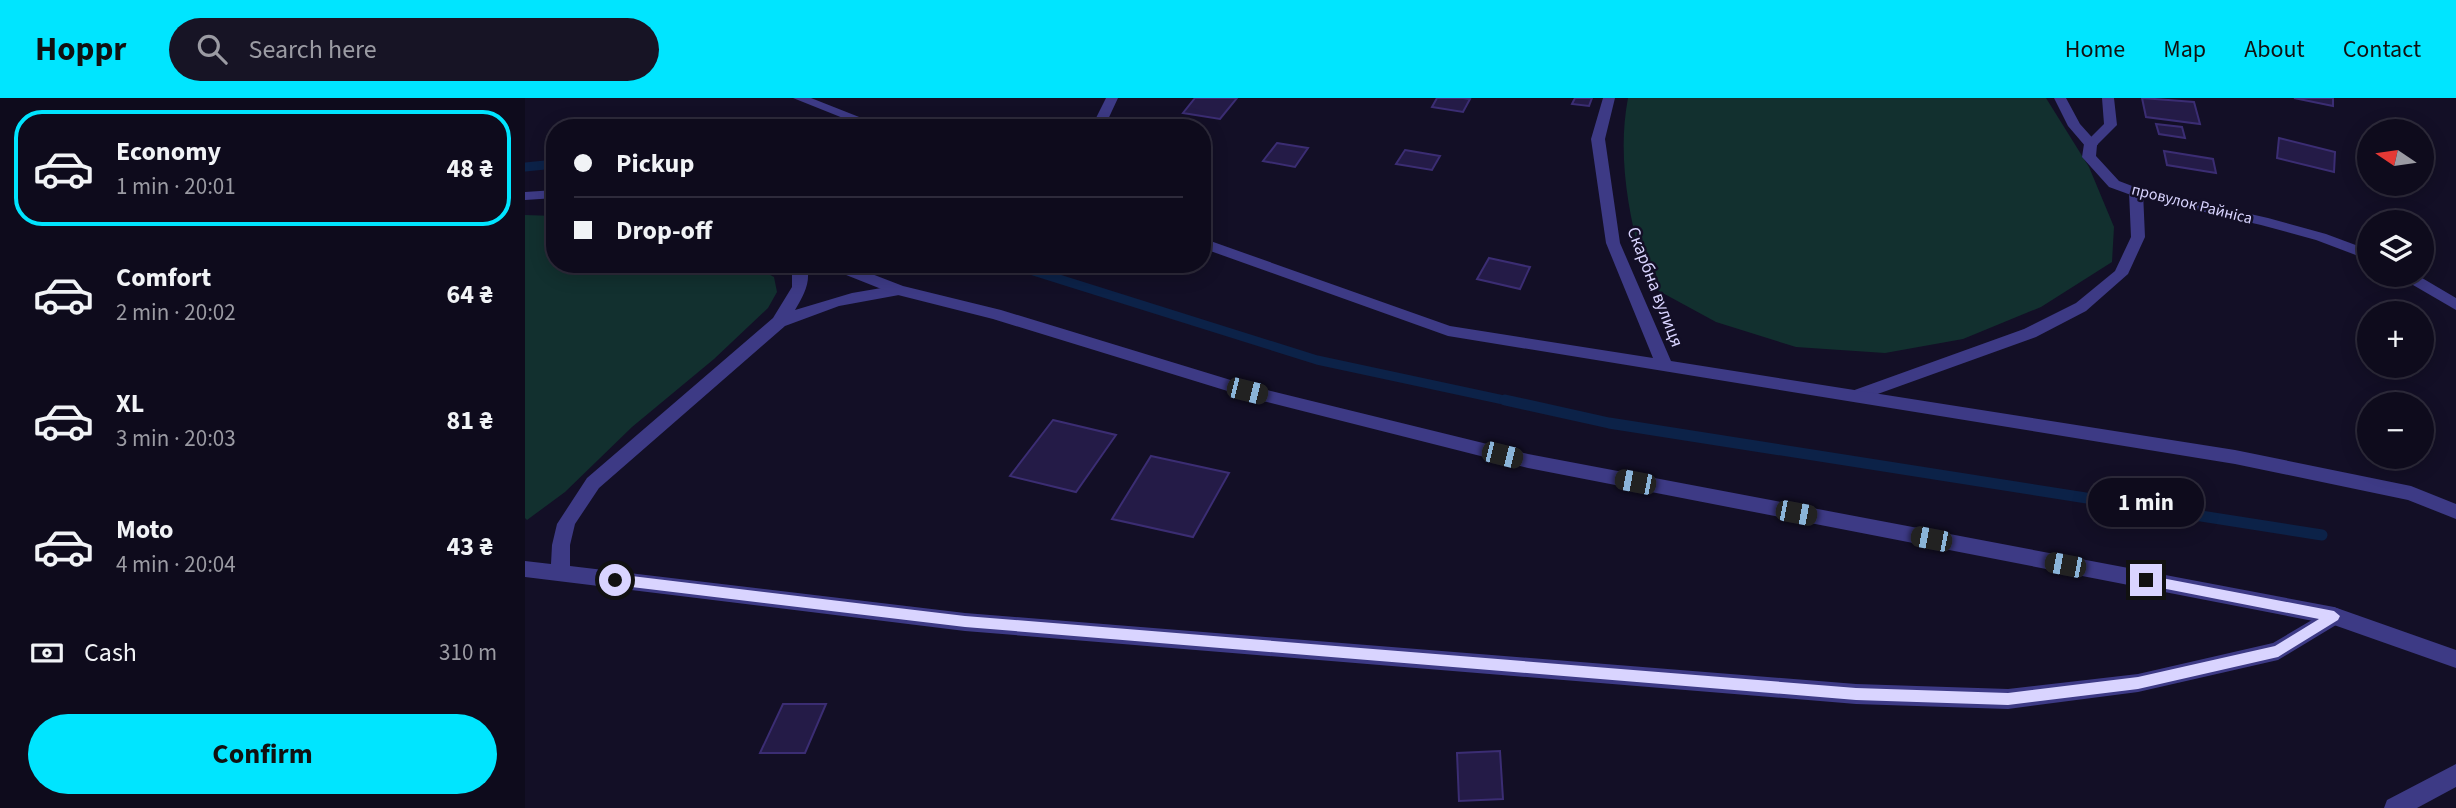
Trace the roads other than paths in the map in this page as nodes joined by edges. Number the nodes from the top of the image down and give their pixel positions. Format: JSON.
{"nodes":[{"id":1,"x":799,"y":98,"type":"edge"},
{"id":2,"x":1112,"y":98,"type":"edge"},
{"id":3,"x":1609,"y":98,"type":"edge"},
{"id":4,"x":2060,"y":98,"type":"edge"},
{"id":5,"x":2108,"y":98,"type":"edge"},
{"id":6,"x":856,"y":119,"type":"edge"},
{"id":7,"x":1102,"y":119,"type":"edge"},
{"id":8,"x":2091,"y":144,"type":"junction"},
{"id":9,"x":2136,"y":192,"type":"junction"},
{"id":10,"x":546,"y":195,"type":"edge"},
{"id":11,"x":525,"y":196,"type":"edge"},
{"id":12,"x":1211,"y":246,"type":"edge"},
{"id":13,"x":2357,"y":250,"type":"edge"},
{"id":14,"x":801,"y":273,"type":"edge"},
{"id":15,"x":855,"y":273,"type":"edge"},
{"id":16,"x":2426,"y":287,"type":"edge"},
{"id":17,"x":899,"y":290,"type":"junction"},
{"id":18,"x":2456,"y":305,"type":"edge"},
{"id":19,"x":779,"y":322,"type":"junction"},
{"id":20,"x":1665,"y":367,"type":"junction"},
{"id":21,"x":1855,"y":397,"type":"junction"},
{"id":22,"x":2456,"y":512,"type":"edge"},
{"id":23,"x":525,"y":569,"type":"edge"},
{"id":24,"x":561,"y":573,"type":"junction"},
{"id":25,"x":2334,"y":616,"type":"junction"},
{"id":26,"x":2456,"y":659,"type":"edge"},
{"id":27,"x":2456,"y":775,"type":"edge"},
{"id":28,"x":2395,"y":808,"type":"edge"}],
"edges":[{"from":1,"to":6,"type":"street"},
{"from":2,"to":7,"type":"street"},
{"from":3,"to":20,"type":"street","name":"Скарбна вулиця"},
{"from":4,"to":8,"type":"street","name":"провулок Райніса"},
{"from":5,"to":8,"type":"street"},
{"from":8,"to":9,"type":"street","name":"провулок Райніса"},
{"from":9,"to":13,"type":"street","name":"провулок Райніса"},
{"from":9,"to":21,"type":"street"},
{"from":10,"to":11,"type":"street"},
{"from":12,"to":20,"type":"street"},
{"from":14,"to":19,"type":"street"},
{"from":15,"to":17,"type":"street"},
{"from":16,"to":18,"type":"street"},
{"from":17,"to":19,"type":"street"},
{"from":17,"to":25,"type":"street"},
{"from":19,"to":24,"type":"street"},
{"from":20,"to":21,"type":"street"},
{"from":21,"to":22,"type":"street"},
{"from":23,"to":24,"type":"street"},
{"from":24,"to":25,"type":"street"},
{"from":25,"to":26,"type":"street"},
{"from":27,"to":28,"type":"street"}]}
